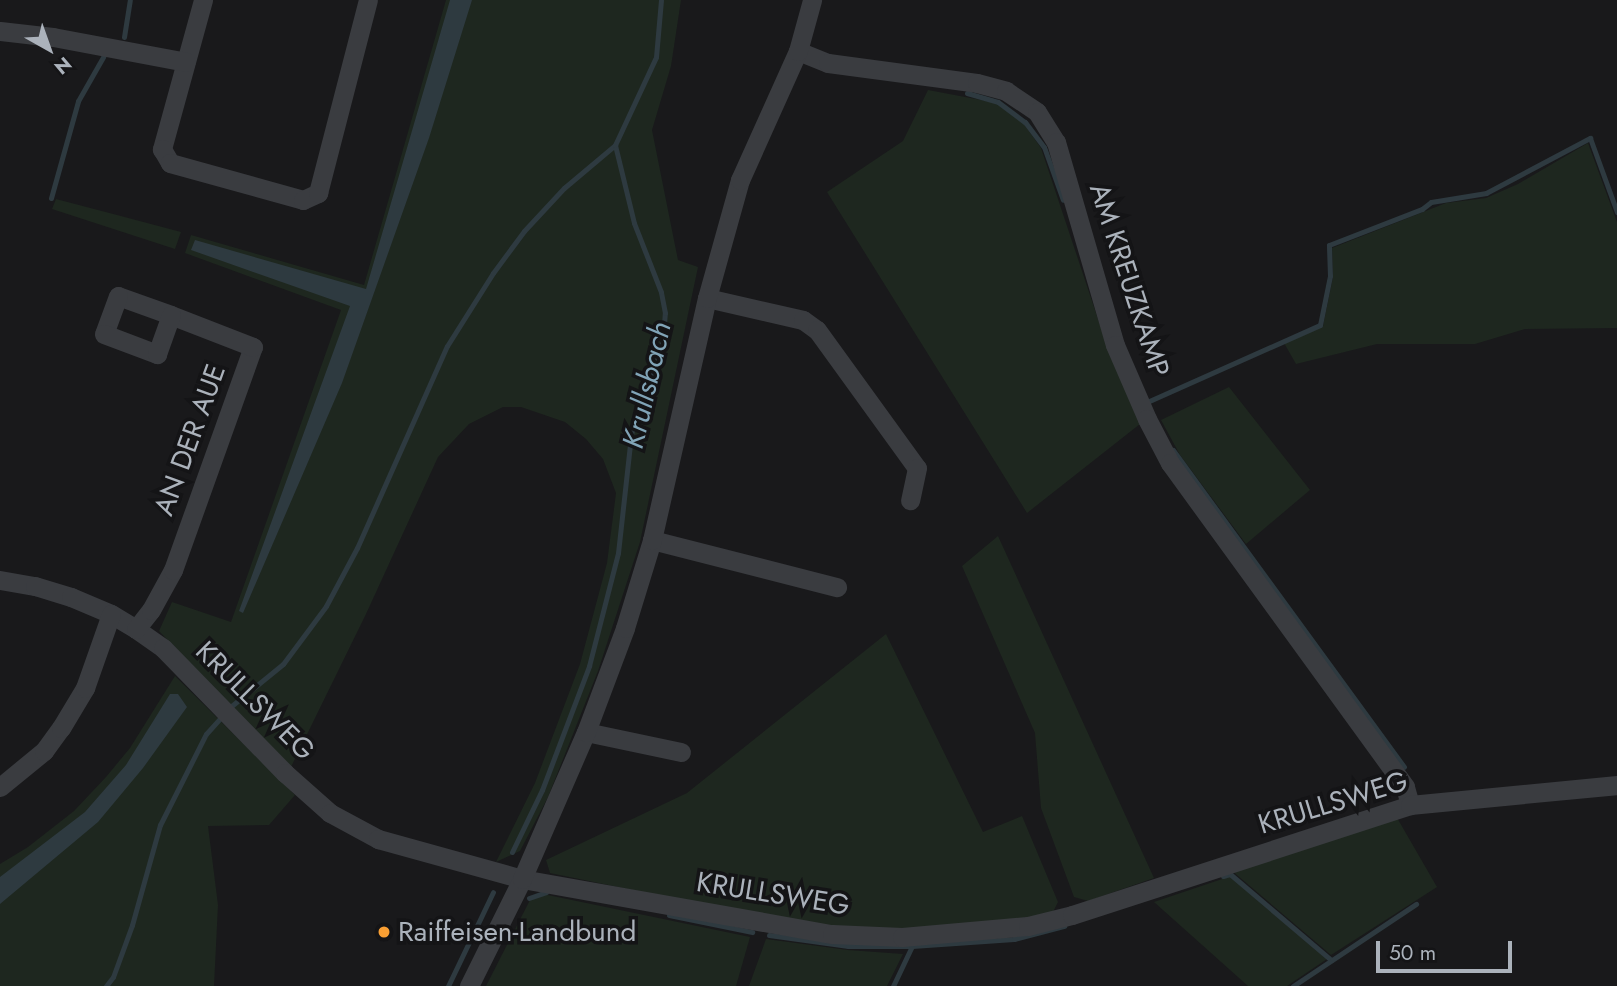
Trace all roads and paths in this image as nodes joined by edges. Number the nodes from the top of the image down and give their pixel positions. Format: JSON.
{"nodes":[{"id":1,"x":203,"y":0,"type":"edge"},
{"id":2,"x":368,"y":0,"type":"edge"},
{"id":3,"x":812,"y":0,"type":"edge"},
{"id":4,"x":0,"y":31,"type":"edge"},
{"id":5,"x":798,"y":51,"type":"junction"},
{"id":6,"x":186,"y":62,"type":"junction"},
{"id":7,"x":707,"y":298,"type":"junction"},
{"id":8,"x":172,"y":315,"type":"dead end"},
{"id":9,"x":910,"y":500,"type":"dead end"},
{"id":10,"x":652,"y":540,"type":"junction"},
{"id":11,"x":0,"y":580,"type":"edge"},
{"id":12,"x":837,"y":586,"type":"dead end"},
{"id":13,"x":111,"y":614,"type":"junction"},
{"id":14,"x":136,"y":629,"type":"junction"},
{"id":15,"x":586,"y":732,"type":"junction"},
{"id":16,"x":681,"y":752,"type":"dead end"},
{"id":17,"x":1617,"y":785,"type":"edge"},
{"id":18,"x":0,"y":787,"type":"edge"},
{"id":19,"x":1410,"y":805,"type":"junction"},
{"id":20,"x":522,"y":879,"type":"junction"},
{"id":21,"x":470,"y":986,"type":"edge"}],
"edges":[{"from":1,"to":6,"type":"street"},
{"from":2,"to":6,"type":"street"},
{"from":3,"to":5,"type":"street"},
{"from":4,"to":6,"type":"street"},
{"from":5,"to":7,"type":"street"},
{"from":5,"to":19,"type":"street","name":"AM KREUZKAMP"},
{"from":7,"to":9,"type":"street"},
{"from":7,"to":10,"type":"street"},
{"from":8,"to":14,"type":"street","name":"AN DER AUE"},
{"from":10,"to":12,"type":"street"},
{"from":10,"to":15,"type":"street"},
{"from":11,"to":13,"type":"street","name":"KRULLSWEG"},
{"from":13,"to":14,"type":"street","name":"KRULLSWEG"},
{"from":13,"to":18,"type":"street"},
{"from":14,"to":20,"type":"street","name":"KRULLSWEG"},
{"from":15,"to":16,"type":"street"},
{"from":15,"to":20,"type":"street"},
{"from":17,"to":19,"type":"street","name":"KRULLSWEG"},
{"from":19,"to":20,"type":"street","name":"KRULLSWEG"},
{"from":20,"to":21,"type":"street"}]}
